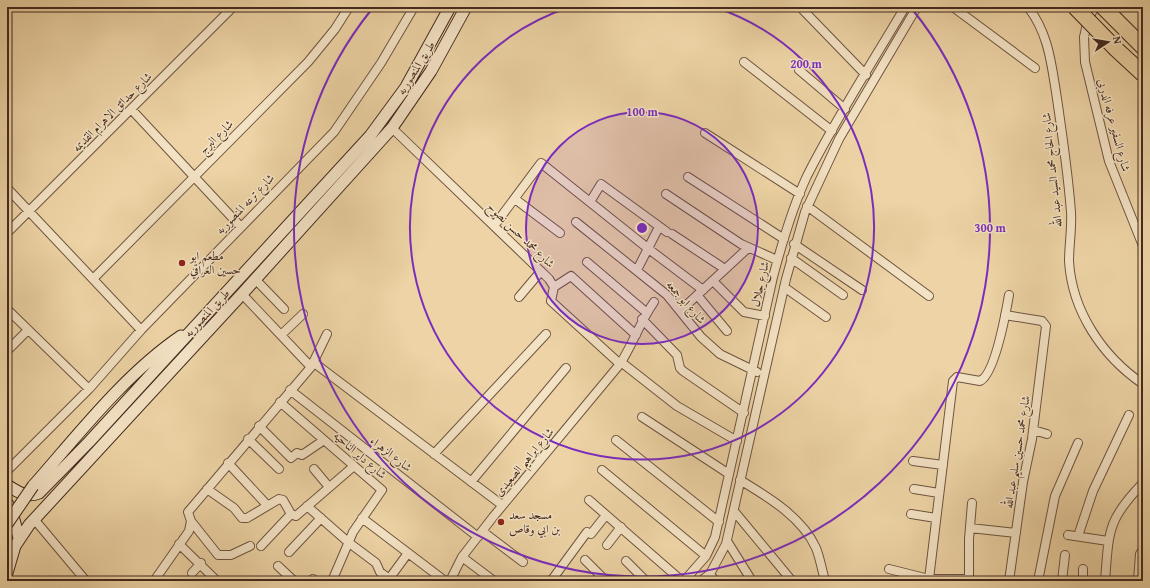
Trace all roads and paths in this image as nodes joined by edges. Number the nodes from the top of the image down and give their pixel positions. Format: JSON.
{"nodes":[{"id":1,"x":233,"y":7,"type":"edge"},
{"id":2,"x":349,"y":7,"type":"edge"},
{"id":3,"x":414,"y":7,"type":"edge"},
{"id":4,"x":450,"y":7,"type":"edge"},
{"id":5,"x":466,"y":7,"type":"edge"},
{"id":6,"x":905,"y":7,"type":"edge"},
{"id":7,"x":917,"y":7,"type":"edge"},
{"id":8,"x":953,"y":7,"type":"edge"},
{"id":9,"x":1028,"y":7,"type":"edge"},
{"id":10,"x":1075,"y":7,"type":"edge"},
{"id":11,"x":1094,"y":7,"type":"edge"},
{"id":12,"x":1103,"y":7,"type":"edge"},
{"id":13,"x":803,"y":10,"type":"dead end"},
{"id":14,"x":887,"y":38,"type":"junction"},
{"id":15,"x":896,"y":43,"type":"junction"},
{"id":16,"x":1143,"y":47,"type":"edge"},
{"id":17,"x":744,"y":62,"type":"dead end"},
{"id":18,"x":1035,"y":68,"type":"dead end"},
{"id":19,"x":799,"y":70,"type":"dead end"},
{"id":20,"x":1143,"y":74,"type":"edge"},
{"id":21,"x":866,"y":75,"type":"junction"},
{"id":22,"x":131,"y":109,"type":"junction"},
{"id":23,"x":845,"y":109,"type":"junction"},
{"id":24,"x":392,"y":128,"type":"junction"},
{"id":25,"x":832,"y":131,"type":"junction"},
{"id":26,"x":705,"y":133,"type":"dead end"},
{"id":27,"x":817,"y":157,"type":"junction"},
{"id":28,"x":827,"y":162,"type":"junction"},
{"id":29,"x":194,"y":176,"type":"junction"},
{"id":30,"x":688,"y":177,"type":"dead end"},
{"id":31,"x":7,"y":188,"type":"edge"},
{"id":32,"x":666,"y":194,"type":"dead end"},
{"id":33,"x":800,"y":194,"type":"junction"},
{"id":34,"x":515,"y":199,"type":"junction"},
{"id":35,"x":590,"y":202,"type":"junction"},
{"id":36,"x":807,"y":206,"type":"junction"},
{"id":37,"x":29,"y":211,"type":"junction"},
{"id":38,"x":576,"y":222,"type":"dead end"},
{"id":39,"x":494,"y":226,"type":"junction"},
{"id":40,"x":242,"y":227,"type":"junction"},
{"id":41,"x":659,"y":227,"type":"junction"},
{"id":42,"x":7,"y":233,"type":"edge"},
{"id":43,"x":560,"y":233,"type":"dead end"},
{"id":44,"x":784,"y":239,"type":"junction"},
{"id":45,"x":794,"y":244,"type":"junction"},
{"id":46,"x":1143,"y":246,"type":"edge"},
{"id":47,"x":748,"y":248,"type":"junction"},
{"id":48,"x":648,"y":249,"type":"junction"},
{"id":49,"x":791,"y":258,"type":"junction"},
{"id":50,"x":777,"y":260,"type":"junction"},
{"id":51,"x":587,"y":262,"type":"dead end"},
{"id":52,"x":726,"y":269,"type":"junction"},
{"id":53,"x":637,"y":270,"type":"junction"},
{"id":54,"x":541,"y":271,"type":"junction"},
{"id":55,"x":93,"y":279,"type":"junction"},
{"id":56,"x":255,"y":280,"type":"junction"},
{"id":57,"x":713,"y":281,"type":"junction"},
{"id":58,"x":554,"y":287,"type":"junction"},
{"id":59,"x":784,"y":287,"type":"junction"},
{"id":60,"x":862,"y":290,"type":"dead end"},
{"id":61,"x":700,"y":292,"type":"junction"},
{"id":62,"x":242,"y":294,"type":"junction"},
{"id":63,"x":843,"y":295,"type":"dead end"},
{"id":64,"x":1009,"y":295,"type":"dead end"},
{"id":65,"x":929,"y":296,"type":"dead end"},
{"id":66,"x":519,"y":297,"type":"dead end"},
{"id":67,"x":654,"y":302,"type":"dead end"},
{"id":68,"x":7,"y":309,"type":"edge"},
{"id":69,"x":284,"y":309,"type":"dead end"},
{"id":70,"x":680,"y":311,"type":"junction"},
{"id":71,"x":303,"y":314,"type":"dead end"},
{"id":72,"x":1005,"y":315,"type":"junction"},
{"id":73,"x":645,"y":316,"type":"junction"},
{"id":74,"x":765,"y":316,"type":"junction"},
{"id":75,"x":826,"y":317,"type":"dead end"},
{"id":76,"x":196,"y":326,"type":"junction"},
{"id":77,"x":28,"y":330,"type":"junction"},
{"id":78,"x":141,"y":330,"type":"junction"},
{"id":79,"x":727,"y":330,"type":"dead end"},
{"id":80,"x":327,"y":334,"type":"dead end"},
{"id":81,"x":546,"y":334,"type":"dead end"},
{"id":82,"x":281,"y":335,"type":"junction"},
{"id":83,"x":636,"y":335,"type":"junction"},
{"id":84,"x":7,"y":351,"type":"edge"},
{"id":85,"x":620,"y":363,"type":"junction"},
{"id":86,"x":312,"y":364,"type":"junction"},
{"id":87,"x":566,"y":368,"type":"dead end"},
{"id":88,"x":752,"y":371,"type":"junction"},
{"id":89,"x":764,"y":374,"type":"junction"},
{"id":90,"x":1143,"y":384,"type":"edge"},
{"id":91,"x":89,"y":389,"type":"junction"},
{"id":92,"x":290,"y":390,"type":"junction"},
{"id":93,"x":280,"y":402,"type":"junction"},
{"id":94,"x":744,"y":413,"type":"junction"},
{"id":95,"x":1129,"y":415,"type":"dead end"},
{"id":96,"x":642,"y":418,"type":"dead end"},
{"id":97,"x":259,"y":426,"type":"junction"},
{"id":98,"x":1034,"y":430,"type":"junction"},
{"id":99,"x":1047,"y":434,"type":"dead end"},
{"id":100,"x":248,"y":439,"type":"junction"},
{"id":101,"x":324,"y":440,"type":"junction"},
{"id":102,"x":616,"y":440,"type":"dead end"},
{"id":103,"x":737,"y":441,"type":"junction"},
{"id":104,"x":1078,"y":443,"type":"dead end"},
{"id":105,"x":434,"y":454,"type":"junction"},
{"id":106,"x":913,"y":462,"type":"dead end"},
{"id":107,"x":228,"y":463,"type":"junction"},
{"id":108,"x":942,"y":464,"type":"junction"},
{"id":109,"x":354,"y":466,"type":"junction"},
{"id":110,"x":279,"y":469,"type":"dead end"},
{"id":111,"x":314,"y":469,"type":"dead end"},
{"id":112,"x":602,"y":470,"type":"dead end"},
{"id":113,"x":7,"y":471,"type":"edge"},
{"id":114,"x":729,"y":474,"type":"junction"},
{"id":115,"x":740,"y":480,"type":"junction"},
{"id":116,"x":471,"y":482,"type":"junction"},
{"id":117,"x":1143,"y":483,"type":"edge"},
{"id":118,"x":7,"y":485,"type":"edge"},
{"id":119,"x":329,"y":487,"type":"junction"},
{"id":120,"x":207,"y":489,"type":"junction"},
{"id":121,"x":914,"y":489,"type":"dead end"},
{"id":122,"x":939,"y":493,"type":"junction"},
{"id":123,"x":589,"y":500,"type":"dead end"},
{"id":124,"x":7,"y":503,"type":"edge"},
{"id":125,"x":972,"y":503,"type":"dead end"},
{"id":126,"x":267,"y":505,"type":"junction"},
{"id":127,"x":307,"y":506,"type":"junction"},
{"id":128,"x":502,"y":506,"type":"junction"},
{"id":129,"x":734,"y":511,"type":"junction"},
{"id":130,"x":291,"y":514,"type":"junction"},
{"id":131,"x":911,"y":514,"type":"dead end"},
{"id":132,"x":606,"y":515,"type":"junction"},
{"id":133,"x":321,"y":518,"type":"junction"},
{"id":134,"x":362,"y":518,"type":"junction"},
{"id":135,"x":936,"y":518,"type":"junction"},
{"id":136,"x":34,"y":519,"type":"junction"},
{"id":137,"x":191,"y":521,"type":"junction"},
{"id":138,"x":719,"y":522,"type":"junction"},
{"id":139,"x":7,"y":524,"type":"edge"},
{"id":140,"x":621,"y":527,"type":"junction"},
{"id":141,"x":970,"y":528,"type":"junction"},
{"id":142,"x":1016,"y":533,"type":"junction"},
{"id":143,"x":480,"y":534,"type":"junction"},
{"id":144,"x":1068,"y":535,"type":"dead end"},
{"id":145,"x":1078,"y":536,"type":"junction"},
{"id":146,"x":19,"y":538,"type":"junction"},
{"id":147,"x":1108,"y":541,"type":"junction"},
{"id":148,"x":348,"y":542,"type":"junction"},
{"id":149,"x":727,"y":542,"type":"junction"},
{"id":150,"x":179,"y":544,"type":"junction"},
{"id":151,"x":607,"y":545,"type":"dead end"},
{"id":152,"x":250,"y":546,"type":"dead end"},
{"id":153,"x":261,"y":546,"type":"dead end"},
{"id":154,"x":1143,"y":549,"type":"edge"},
{"id":155,"x":290,"y":552,"type":"dead end"},
{"id":156,"x":408,"y":553,"type":"junction"},
{"id":157,"x":1065,"y":555,"type":"dead end"},
{"id":158,"x":706,"y":556,"type":"junction"},
{"id":159,"x":462,"y":557,"type":"junction"},
{"id":160,"x":585,"y":560,"type":"dead end"},
{"id":161,"x":626,"y":561,"type":"dead end"},
{"id":162,"x":523,"y":562,"type":"dead end"},
{"id":163,"x":201,"y":564,"type":"junction"},
{"id":164,"x":278,"y":566,"type":"dead end"},
{"id":165,"x":889,"y":569,"type":"dead end"},
{"id":166,"x":1083,"y":569,"type":"dead end"},
{"id":167,"x":7,"y":572,"type":"edge"},
{"id":168,"x":192,"y":573,"type":"dead end"},
{"id":169,"x":710,"y":574,"type":"junction"},
{"id":170,"x":602,"y":579,"type":"edge"},
{"id":171,"x":929,"y":579,"type":"junction"},
{"id":172,"x":391,"y":580,"type":"edge"},
{"id":173,"x":969,"y":580,"type":"edge"},
{"id":174,"x":86,"y":581,"type":"edge"},
{"id":175,"x":154,"y":581,"type":"edge"},
{"id":176,"x":217,"y":581,"type":"edge"},
{"id":177,"x":294,"y":581,"type":"edge"},
{"id":178,"x":332,"y":581,"type":"edge"},
{"id":179,"x":445,"y":581,"type":"edge"},
{"id":180,"x":450,"y":581,"type":"edge"},
{"id":181,"x":494,"y":581,"type":"edge"},
{"id":182,"x":551,"y":581,"type":"edge"},
{"id":183,"x":646,"y":581,"type":"edge"},
{"id":184,"x":683,"y":581,"type":"edge"},
{"id":185,"x":701,"y":581,"type":"edge"},
{"id":186,"x":715,"y":581,"type":"edge"},
{"id":187,"x":752,"y":581,"type":"edge"},
{"id":188,"x":792,"y":581,"type":"edge"},
{"id":189,"x":825,"y":581,"type":"edge"},
{"id":190,"x":1009,"y":581,"type":"edge"},
{"id":191,"x":1038,"y":581,"type":"edge"},
{"id":192,"x":1062,"y":581,"type":"edge"},
{"id":193,"x":1083,"y":581,"type":"edge"},
{"id":194,"x":1106,"y":581,"type":"edge"},
{"id":195,"x":1138,"y":581,"type":"edge"}],
"edges":[{"from":1,"to":22,"type":"street","name":"شارع حدائق الاهرام القديمه"},
{"from":2,"to":29,"type":"street","name":"شارع البرج"},
{"from":3,"to":40,"type":"street","name":"شارع ترعه المنصوريه"},
{"from":4,"to":76,"type":"main road","name":"طريق المنصوريه"},
{"from":5,"to":24,"type":"main road","name":"طريق المنصوريه"},
{"from":6,"to":14,"type":"street","name":"شارع جلال"},
{"from":7,"to":15,"type":"street","name":"شارع جلال"},
{"from":8,"to":18,"type":"street"},
{"from":9,"to":90,"type":"street","name":"شارع الحاج محمد السيد عبد الله"},
{"from":10,"to":20,"type":"highway","bridge":true},
{"from":11,"to":46,"type":"street","name":"شارع السفير عرفه الدربى"},
{"from":12,"to":16,"type":"highway"},
{"from":13,"to":21,"type":"street"},
{"from":14,"to":15,"type":"street"},
{"from":14,"to":21,"type":"street","name":"شارع جلال"},
{"from":15,"to":28,"type":"street","name":"شارع جلال"},
{"from":17,"to":25,"type":"street"},
{"from":19,"to":23,"type":"street"},
{"from":21,"to":23,"type":"street","name":"شارع جلال"},
{"from":22,"to":29,"type":"street"},
{"from":22,"to":37,"type":"street","name":"شارع حدائق الاهرام القديمه"},
{"from":23,"to":25,"type":"street","name":"شارع جلال"},
{"from":24,"to":39,"type":"street","name":"شارع محمد حسن نصوح"},
{"from":24,"to":56,"type":"main road","name":"طريق المنصوريه"},
{"from":25,"to":27,"type":"street","name":"شارع جلال"},
{"from":26,"to":33,"type":"street"},
{"from":27,"to":28,"type":"street"},
{"from":27,"to":33,"type":"street","name":"شارع جلال"},
{"from":28,"to":36,"type":"street","name":"شارع جلال"},
{"from":29,"to":40,"type":"street"},
{"from":29,"to":55,"type":"street","name":"شارع البرج"},
{"from":30,"to":44,"type":"street"},
{"from":31,"to":37,"type":"street"},
{"from":32,"to":47,"type":"street"},
{"from":33,"to":44,"type":"street","name":"شارع جلال"},
{"from":34,"to":35,"type":"street"},
{"from":34,"to":39,"type":"street"},
{"from":34,"to":43,"type":"street"},
{"from":35,"to":41,"type":"street"},
{"from":35,"to":48,"type":"street"},
{"from":36,"to":45,"type":"street","name":"شارع جلال"},
{"from":36,"to":65,"type":"street"},
{"from":37,"to":42,"type":"street","name":"شارع حدائق الاهرام القديمه"},
{"from":37,"to":55,"type":"street"},
{"from":38,"to":53,"type":"street","name":"شارع ابو جمعه"},
{"from":39,"to":54,"type":"street","name":"شارع محمد حسن نصوح"},
{"from":40,"to":78,"type":"street","name":"شارع ترعه المنصوريه"},
{"from":41,"to":48,"type":"street"},
{"from":41,"to":52,"type":"street"},
{"from":44,"to":50,"type":"street","name":"شارع جلال"},
{"from":45,"to":49,"type":"street","name":"شارع جلال"},
{"from":45,"to":60,"type":"street"},
{"from":47,"to":50,"type":"street"},
{"from":47,"to":52,"type":"street"},
{"from":48,"to":53,"type":"street"},
{"from":48,"to":61,"type":"street"},
{"from":49,"to":59,"type":"street","name":"شارع جلال"},
{"from":49,"to":63,"type":"street"},
{"from":50,"to":74,"type":"street","name":"شارع جلال"},
{"from":51,"to":73,"type":"street"},
{"from":52,"to":57,"type":"street"},
{"from":53,"to":70,"type":"street","name":"شارع ابو جمعه"},
{"from":54,"to":58,"type":"street","name":"شارع محمد حسن نصوح"},
{"from":54,"to":66,"type":"street"},
{"from":55,"to":78,"type":"street"},
{"from":56,"to":62,"type":"main road","name":"طريق المنصوريه"},
{"from":56,"to":69,"type":"street"},
{"from":57,"to":61,"type":"street"},
{"from":57,"to":74,"type":"street"},
{"from":58,"to":83,"type":"street"},
{"from":58,"to":85,"type":"street","name":"شارع محمد حسن نصوح"},
{"from":59,"to":75,"type":"street"},
{"from":59,"to":89,"type":"street","name":"شارع جلال"},
{"from":61,"to":70,"type":"street"},
{"from":61,"to":79,"type":"street"},
{"from":62,"to":82,"type":"street"},
{"from":62,"to":136,"type":"main road","name":"طريق المنصوريه"},
{"from":64,"to":72,"type":"street"},
{"from":67,"to":73,"type":"street","name":"شارع ابراهيم الصعيدى"},
{"from":68,"to":77,"type":"street"},
{"from":70,"to":88,"type":"street","name":"شارع ابو جمعه"},
{"from":71,"to":82,"type":"street"},
{"from":72,"to":98,"type":"street","name":"شارع محمد حسين سليم عبد الله"},
{"from":72,"to":108,"type":"street"},
{"from":73,"to":83,"type":"street","name":"شارع ابراهيم الصعيدى"},
{"from":73,"to":94,"type":"street"},
{"from":74,"to":88,"type":"street","name":"شارع جلال"},
{"from":76,"to":118,"type":"main road","name":"طريق المنصوريه"},
{"from":76,"to":139,"type":"main road","bridge":true},
{"from":77,"to":84,"type":"street"},
{"from":77,"to":91,"type":"street"},
{"from":78,"to":91,"type":"street","name":"شارع ترعه المنصوريه"},
{"from":80,"to":86,"type":"street"},
{"from":81,"to":105,"type":"street"},
{"from":82,"to":86,"type":"street"},
{"from":83,"to":85,"type":"street","name":"شارع ابراهيم الصعيدى"},
{"from":85,"to":103,"type":"street","name":"شارع محمد حسن نصوح"},
{"from":85,"to":128,"type":"street","name":"شارع ابراهيم الصعيدى"},
{"from":86,"to":92,"type":"street"},
{"from":86,"to":105,"type":"street"},
{"from":87,"to":116,"type":"street"},
{"from":88,"to":89,"type":"street","name":"شارع ابو جمعه"},
{"from":88,"to":94,"type":"street","name":"شارع جلال"},
{"from":89,"to":115,"type":"street","name":"شارع جلال"},
{"from":91,"to":113,"type":"street","name":"شارع ترعه المنصوريه"},
{"from":92,"to":93,"type":"street"},
{"from":92,"to":143,"type":"street","name":"شارع الزهراء"},
{"from":93,"to":97,"type":"street"},
{"from":93,"to":101,"type":"street","name":"شارع داير الناحيه"},
{"from":94,"to":103,"type":"street","name":"شارع جلال"},
{"from":95,"to":145,"type":"street"},
{"from":96,"to":114,"type":"street"},
{"from":97,"to":100,"type":"street"},
{"from":97,"to":101,"type":"street"},
{"from":98,"to":99,"type":"street"},
{"from":98,"to":142,"type":"street","name":"شارع محمد حسين سليم عبد الله"},
{"from":100,"to":107,"type":"street"},
{"from":100,"to":110,"type":"street"},
{"from":101,"to":109,"type":"street","name":"شارع داير الناحيه"},
{"from":102,"to":138,"type":"street"},
{"from":103,"to":114,"type":"street","name":"شارع جلال"},
{"from":104,"to":191,"type":"street"},
{"from":105,"to":116,"type":"street"},
{"from":106,"to":108,"type":"street"},
{"from":107,"to":120,"type":"street"},
{"from":107,"to":126,"type":"street"},
{"from":108,"to":122,"type":"street"},
{"from":109,"to":119,"type":"street"},
{"from":109,"to":134,"type":"street","name":"شارع داير الناحيه"},
{"from":111,"to":119,"type":"street"},
{"from":112,"to":158,"type":"street"},
{"from":114,"to":138,"type":"street","name":"شارع جلال"},
{"from":115,"to":129,"type":"street","name":"شارع جلال"},
{"from":115,"to":189,"type":"street"},
{"from":116,"to":128,"type":"street"},
{"from":117,"to":147,"type":"street"},
{"from":119,"to":127,"type":"street"},
{"from":120,"to":126,"type":"street"},
{"from":120,"to":137,"type":"street"},
{"from":121,"to":122,"type":"street"},
{"from":122,"to":135,"type":"street"},
{"from":123,"to":132,"type":"street"},
{"from":124,"to":146,"type":"main road"},
{"from":125,"to":141,"type":"street"},
{"from":126,"to":130,"type":"street"},
{"from":127,"to":130,"type":"street"},
{"from":127,"to":133,"type":"street"},
{"from":128,"to":143,"type":"street","name":"شارع ابراهيم الصعيدى"},
{"from":129,"to":149,"type":"street","name":"شارع جلال"},
{"from":129,"to":188,"type":"street"},
{"from":130,"to":153,"type":"street"},
{"from":131,"to":135,"type":"street"},
{"from":132,"to":140,"type":"street"},
{"from":132,"to":182,"type":"street"},
{"from":133,"to":148,"type":"street"},
{"from":133,"to":155,"type":"street"},
{"from":134,"to":148,"type":"street","name":"شارع داير الناحيه"},
{"from":134,"to":156,"type":"street"},
{"from":135,"to":171,"type":"street"},
{"from":136,"to":146,"type":"main road","name":"طريق المنصوريه"},
{"from":136,"to":174,"type":"street"},
{"from":137,"to":150,"type":"street"},
{"from":137,"to":152,"type":"street"},
{"from":138,"to":158,"type":"street","name":"شارع جلال"},
{"from":140,"to":151,"type":"street"},
{"from":140,"to":184,"type":"street"},
{"from":141,"to":142,"type":"street"},
{"from":141,"to":173,"type":"street"},
{"from":142,"to":190,"type":"street","name":"شارع محمد حسين سليم عبد الله"},
{"from":143,"to":159,"type":"street","name":"شارع ابراهيم الصعيدى"},
{"from":143,"to":162,"type":"street","name":"شارع الزهراء"},
{"from":144,"to":145,"type":"street"},
{"from":145,"to":147,"type":"street"},
{"from":146,"to":167,"type":"main road","name":"طريق المنصوريه"},
{"from":147,"to":194,"type":"street"},
{"from":148,"to":172,"type":"street"},
{"from":148,"to":178,"type":"street","name":"شارع داير الناحيه"},
{"from":149,"to":169,"type":"street","name":"شارع جلال"},
{"from":149,"to":187,"type":"street"},
{"from":150,"to":163,"type":"street"},
{"from":150,"to":175,"type":"street"},
{"from":154,"to":195,"type":"street"},
{"from":156,"to":172,"type":"street"},
{"from":156,"to":179,"type":"street"},
{"from":157,"to":192,"type":"street"},
{"from":158,"to":184,"type":"street","name":"شارع جلال"},
{"from":159,"to":180,"type":"street","name":"شارع ابراهيم الصعيدى"},
{"from":159,"to":181,"type":"street"},
{"from":160,"to":170,"type":"street"},
{"from":161,"to":183,"type":"street"},
{"from":163,"to":168,"type":"street"},
{"from":163,"to":176,"type":"street"},
{"from":164,"to":177,"type":"street"},
{"from":165,"to":171,"type":"street"},
{"from":166,"to":193,"type":"street"},
{"from":169,"to":185,"type":"street","name":"شارع جلال"},
{"from":169,"to":186,"type":"street"},
{"from":171,"to":173,"type":"street"}]}
